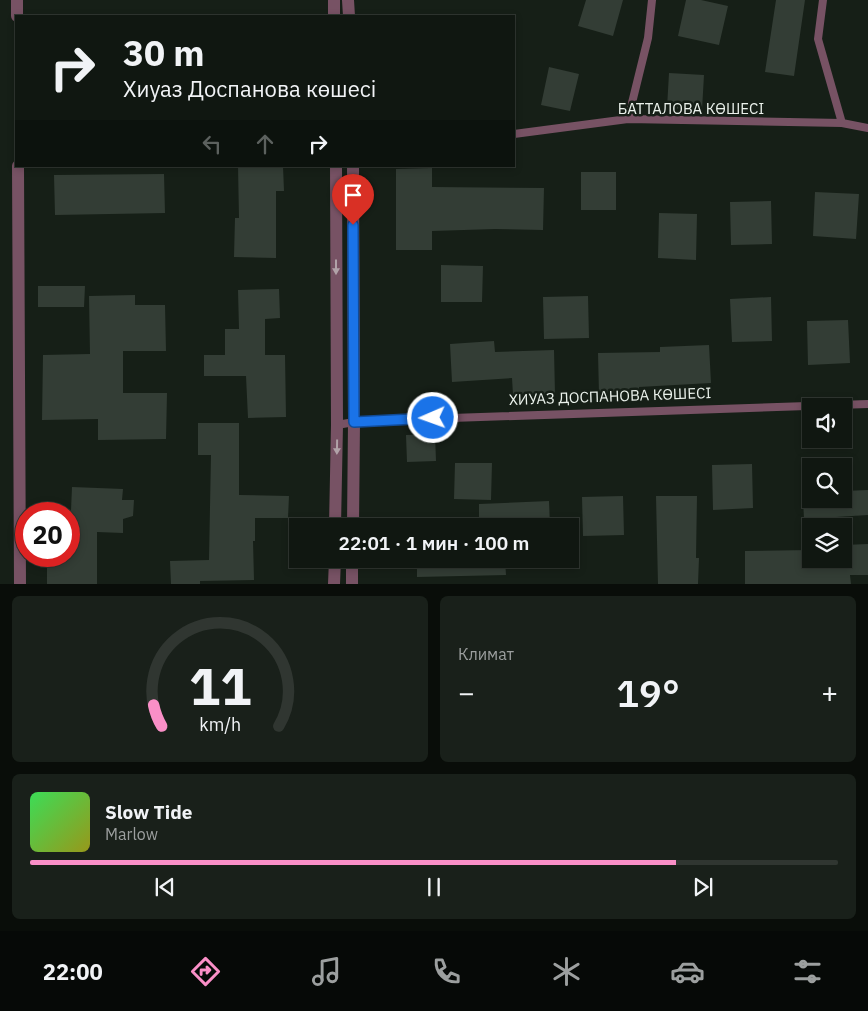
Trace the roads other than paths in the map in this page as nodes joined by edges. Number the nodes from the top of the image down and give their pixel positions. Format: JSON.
{"nodes":[{"id":1,"x":17,"y":0,"type":"edge"},
{"id":2,"x":334,"y":0,"type":"edge"},
{"id":3,"x":348,"y":0,"type":"edge"},
{"id":4,"x":652,"y":0,"type":"edge"},
{"id":5,"x":823,"y":0,"type":"edge"},
{"id":6,"x":17,"y":15,"type":"edge"},
{"id":7,"x":334,"y":15,"type":"edge"},
{"id":8,"x":349,"y":15,"type":"edge"},
{"id":9,"x":628,"y":119,"type":"junction"},
{"id":10,"x":842,"y":123,"type":"junction"},
{"id":11,"x":868,"y":128,"type":"edge"},
{"id":12,"x":515,"y":134,"type":"edge"},
{"id":13,"x":18,"y":167,"type":"edge"},
{"id":14,"x":336,"y":167,"type":"edge"},
{"id":15,"x":353,"y":167,"type":"edge"},
{"id":16,"x":868,"y":404,"type":"edge"},
{"id":17,"x":354,"y":422,"type":"junction"},
{"id":18,"x":337,"y":425,"type":"junction"},
{"id":19,"x":335,"y":518,"type":"edge"},
{"id":20,"x":353,"y":518,"type":"edge"},
{"id":21,"x":335,"y":568,"type":"edge"},
{"id":22,"x":352,"y":568,"type":"edge"},
{"id":23,"x":20,"y":584,"type":"edge"},
{"id":24,"x":334,"y":584,"type":"edge"},
{"id":25,"x":352,"y":584,"type":"edge"}],
"edges":[{"from":1,"to":6,"type":"street"},
{"from":2,"to":7,"type":"street"},
{"from":3,"to":8,"type":"street"},
{"from":4,"to":9,"type":"lane"},
{"from":5,"to":10,"type":"lane"},
{"from":9,"to":10,"type":"lane","name":"БАТТАЛОВА КӨШЕСІ"},
{"from":9,"to":12,"type":"lane","name":"БАТТАЛОВА КӨШЕСІ"},
{"from":10,"to":11,"type":"lane","name":"БАТТАЛОВА КӨШЕСІ"},
{"from":13,"to":23,"type":"street"},
{"from":14,"to":18,"type":"street","one_way":true},
{"from":15,"to":17,"type":"street"},
{"from":16,"to":17,"type":"lane","name":"ХИУАЗ ДОСПАНОВА КӨШЕСІ"},
{"from":17,"to":18,"type":"lane","name":"ХИУАЗ ДОСПАНОВА КӨШЕСІ"},
{"from":17,"to":20,"type":"street"},
{"from":18,"to":19,"type":"street","one_way":true},
{"from":21,"to":24,"type":"street"},
{"from":22,"to":25,"type":"street"}]}
